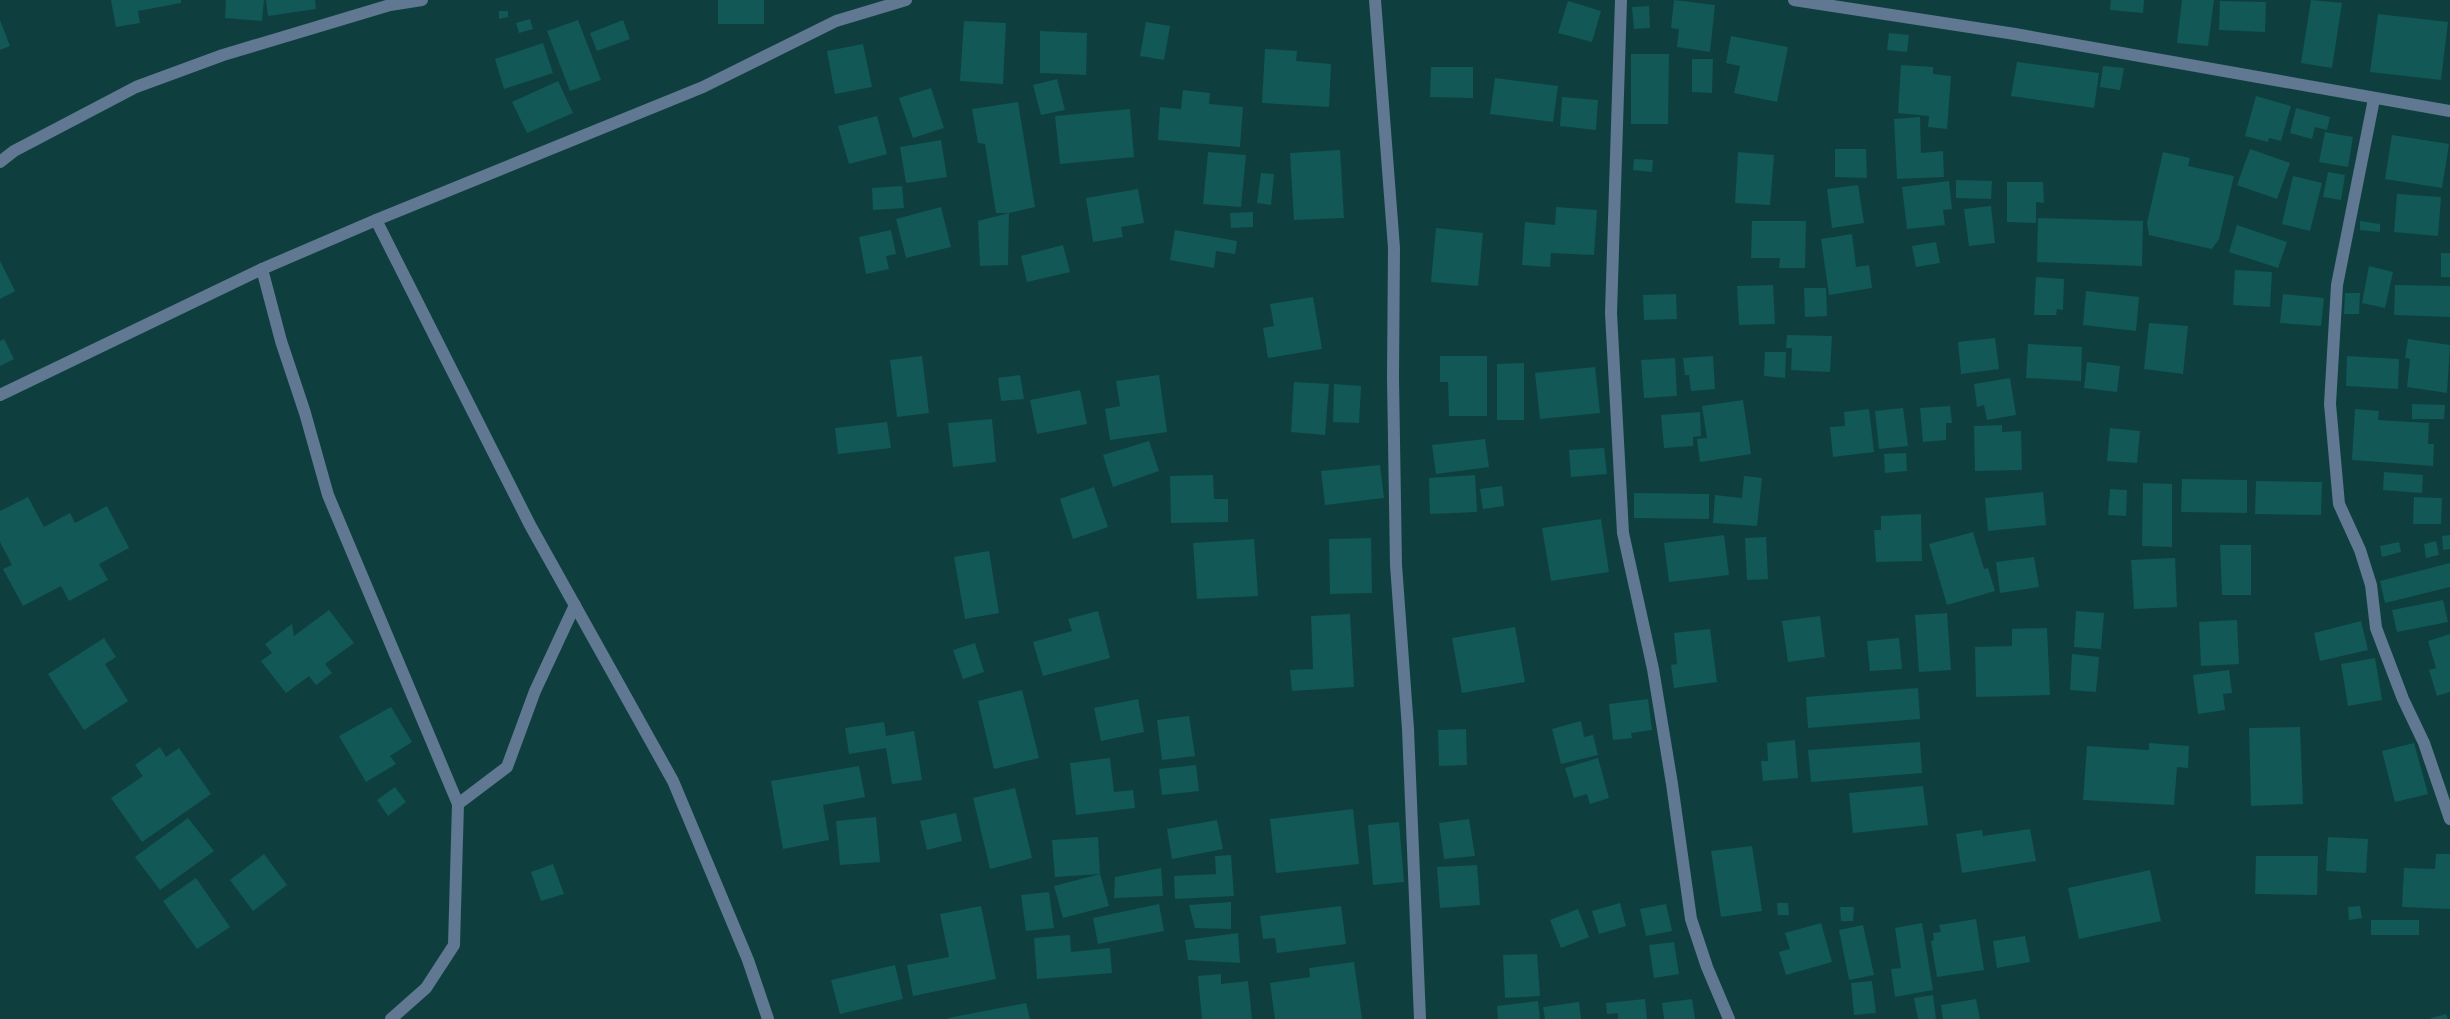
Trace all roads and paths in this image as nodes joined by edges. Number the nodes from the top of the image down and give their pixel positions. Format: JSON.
{"nodes":[{"id":1,"x":422,"y":0,"type":"edge"},
{"id":2,"x":906,"y":0,"type":"edge"},
{"id":3,"x":1375,"y":0,"type":"edge"},
{"id":4,"x":1621,"y":0,"type":"edge"},
{"id":5,"x":1794,"y":0,"type":"edge"},
{"id":6,"x":2374,"y":99,"type":"junction"},
{"id":7,"x":2450,"y":111,"type":"edge"},
{"id":8,"x":0,"y":162,"type":"edge"},
{"id":9,"x":376,"y":220,"type":"junction"},
{"id":10,"x":262,"y":269,"type":"junction"},
{"id":11,"x":0,"y":395,"type":"edge"},
{"id":12,"x":575,"y":605,"type":"junction"},
{"id":13,"x":458,"y":804,"type":"junction"},
{"id":14,"x":2450,"y":819,"type":"edge"},
{"id":15,"x":392,"y":1019,"type":"edge"},
{"id":16,"x":768,"y":1019,"type":"edge"},
{"id":17,"x":1420,"y":1019,"type":"edge"},
{"id":18,"x":1729,"y":1019,"type":"edge"}],
"edges":[{"from":1,"to":8,"type":"street"},
{"from":2,"to":9,"type":"street"},
{"from":3,"to":17,"type":"street"},
{"from":4,"to":18,"type":"street"},
{"from":5,"to":6,"type":"street"},
{"from":6,"to":7,"type":"street"},
{"from":6,"to":14,"type":"street"},
{"from":9,"to":10,"type":"street"},
{"from":9,"to":12,"type":"street"},
{"from":10,"to":11,"type":"street"},
{"from":10,"to":13,"type":"street"},
{"from":12,"to":13,"type":"street"},
{"from":12,"to":16,"type":"street"},
{"from":13,"to":15,"type":"street"}]}
